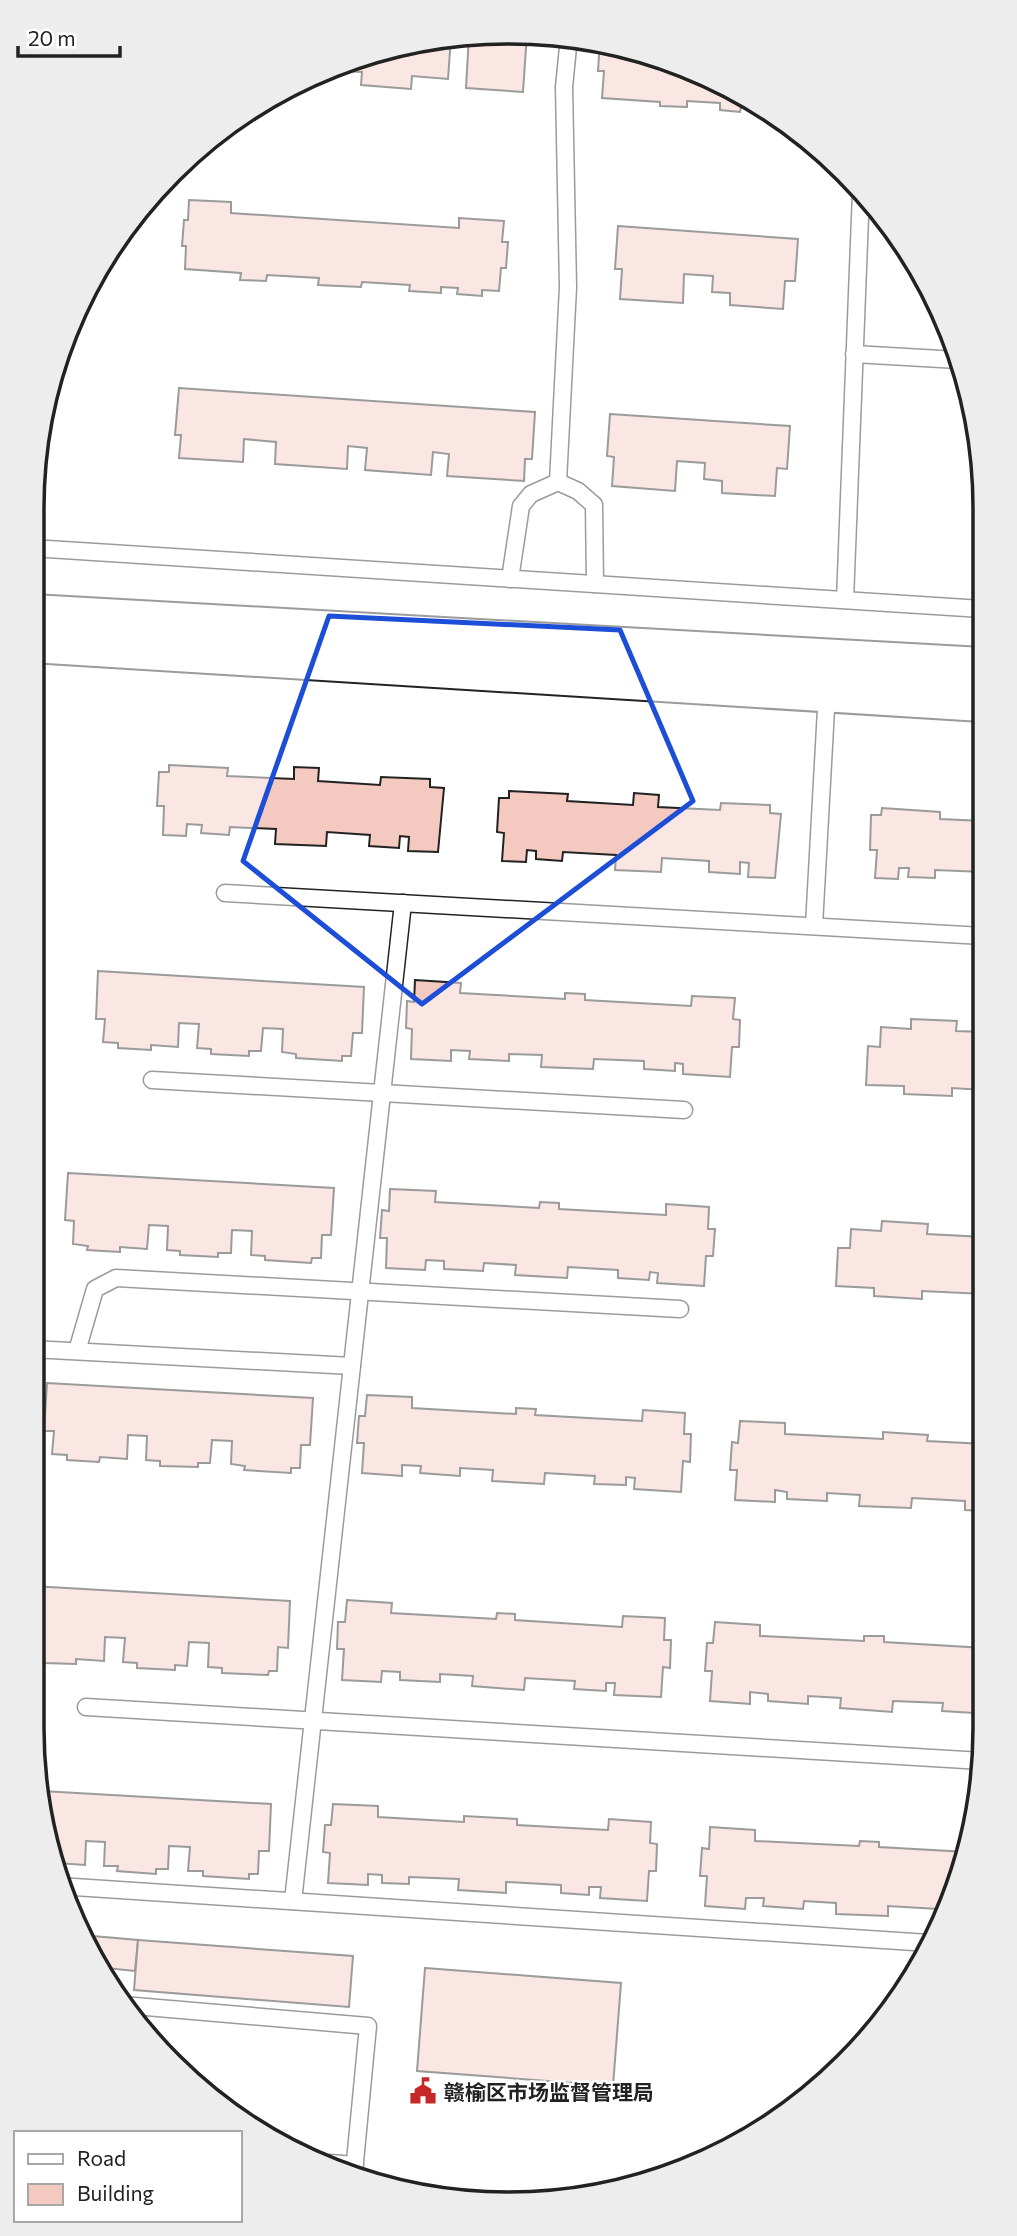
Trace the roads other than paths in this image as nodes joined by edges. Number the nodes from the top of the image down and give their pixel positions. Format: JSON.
{"nodes":[{"id":1,"x":568,"y":48,"type":"edge"},
{"id":2,"x":860,"y":205,"type":"edge"},
{"id":3,"x":854,"y":354,"type":"junction"},
{"id":4,"x":949,"y":359,"type":"edge"},
{"id":5,"x":558,"y":482,"type":"junction"},
{"id":6,"x":44,"y":549,"type":"edge"},
{"id":7,"x":510,"y":579,"type":"junction"},
{"id":8,"x":595,"y":584,"type":"junction"},
{"id":9,"x":845,"y":600,"type":"junction"},
{"id":10,"x":973,"y":608,"type":"edge"},
{"id":11,"x":44,"y":615,"type":"edge"},
{"id":12,"x":44,"y":643,"type":"edge"},
{"id":13,"x":973,"y":667,"type":"edge"},
{"id":14,"x":828,"y":675,"type":"junction"},
{"id":15,"x":973,"y":700,"type":"edge"},
{"id":16,"x":225,"y":893,"type":"dead end"},
{"id":17,"x":403,"y":903,"type":"junction"},
{"id":18,"x":814,"y":926,"type":"junction"},
{"id":19,"x":973,"y":935,"type":"edge"},
{"id":20,"x":152,"y":1080,"type":"dead end"},
{"id":21,"x":382,"y":1093,"type":"junction"},
{"id":22,"x":684,"y":1110,"type":"dead end"},
{"id":23,"x":360,"y":1291,"type":"junction"},
{"id":24,"x":680,"y":1309,"type":"dead end"},
{"id":25,"x":44,"y":1350,"type":"edge"},
{"id":26,"x":77,"y":1351,"type":"junction"},
{"id":27,"x":352,"y":1366,"type":"junction"},
{"id":28,"x":86,"y":1707,"type":"dead end"},
{"id":29,"x":313,"y":1721,"type":"junction"},
{"id":30,"x":972,"y":1760,"type":"edge"},
{"id":31,"x":72,"y":1887,"type":"edge"},
{"id":32,"x":293,"y":1901,"type":"junction"},
{"id":33,"x":920,"y":1942,"type":"edge"},
{"id":34,"x":137,"y":2006,"type":"edge"},
{"id":35,"x":355,"y":2167,"type":"edge"}],
"edges":[{"from":1,"to":5,"type":"lane"},
{"from":2,"to":3,"type":"lane"},
{"from":3,"to":4,"type":"lane"},
{"from":3,"to":9,"type":"lane"},
{"from":5,"to":7,"type":"lane"},
{"from":5,"to":8,"type":"lane"},
{"from":6,"to":7,"type":"lane"},
{"from":7,"to":8,"type":"lane"},
{"from":8,"to":9,"type":"lane"},
{"from":9,"to":10,"type":"lane"},
{"from":11,"to":14,"type":"main road"},
{"from":12,"to":14,"type":"main road"},
{"from":13,"to":14,"type":"main road"},
{"from":14,"to":15,"type":"main road"},
{"from":14,"to":18,"type":"lane"},
{"from":16,"to":17,"type":"lane"},
{"from":17,"to":18,"type":"lane"},
{"from":17,"to":21,"type":"lane"},
{"from":18,"to":19,"type":"lane"},
{"from":20,"to":21,"type":"lane"},
{"from":21,"to":22,"type":"lane"},
{"from":21,"to":23,"type":"lane"},
{"from":23,"to":24,"type":"lane"},
{"from":23,"to":26,"type":"lane"},
{"from":23,"to":27,"type":"lane"},
{"from":25,"to":26,"type":"lane"},
{"from":26,"to":27,"type":"lane"},
{"from":27,"to":29,"type":"lane"},
{"from":28,"to":29,"type":"lane"},
{"from":29,"to":30,"type":"lane"},
{"from":29,"to":32,"type":"lane"},
{"from":31,"to":32,"type":"lane"},
{"from":32,"to":33,"type":"lane"},
{"from":34,"to":35,"type":"lane"}]}
